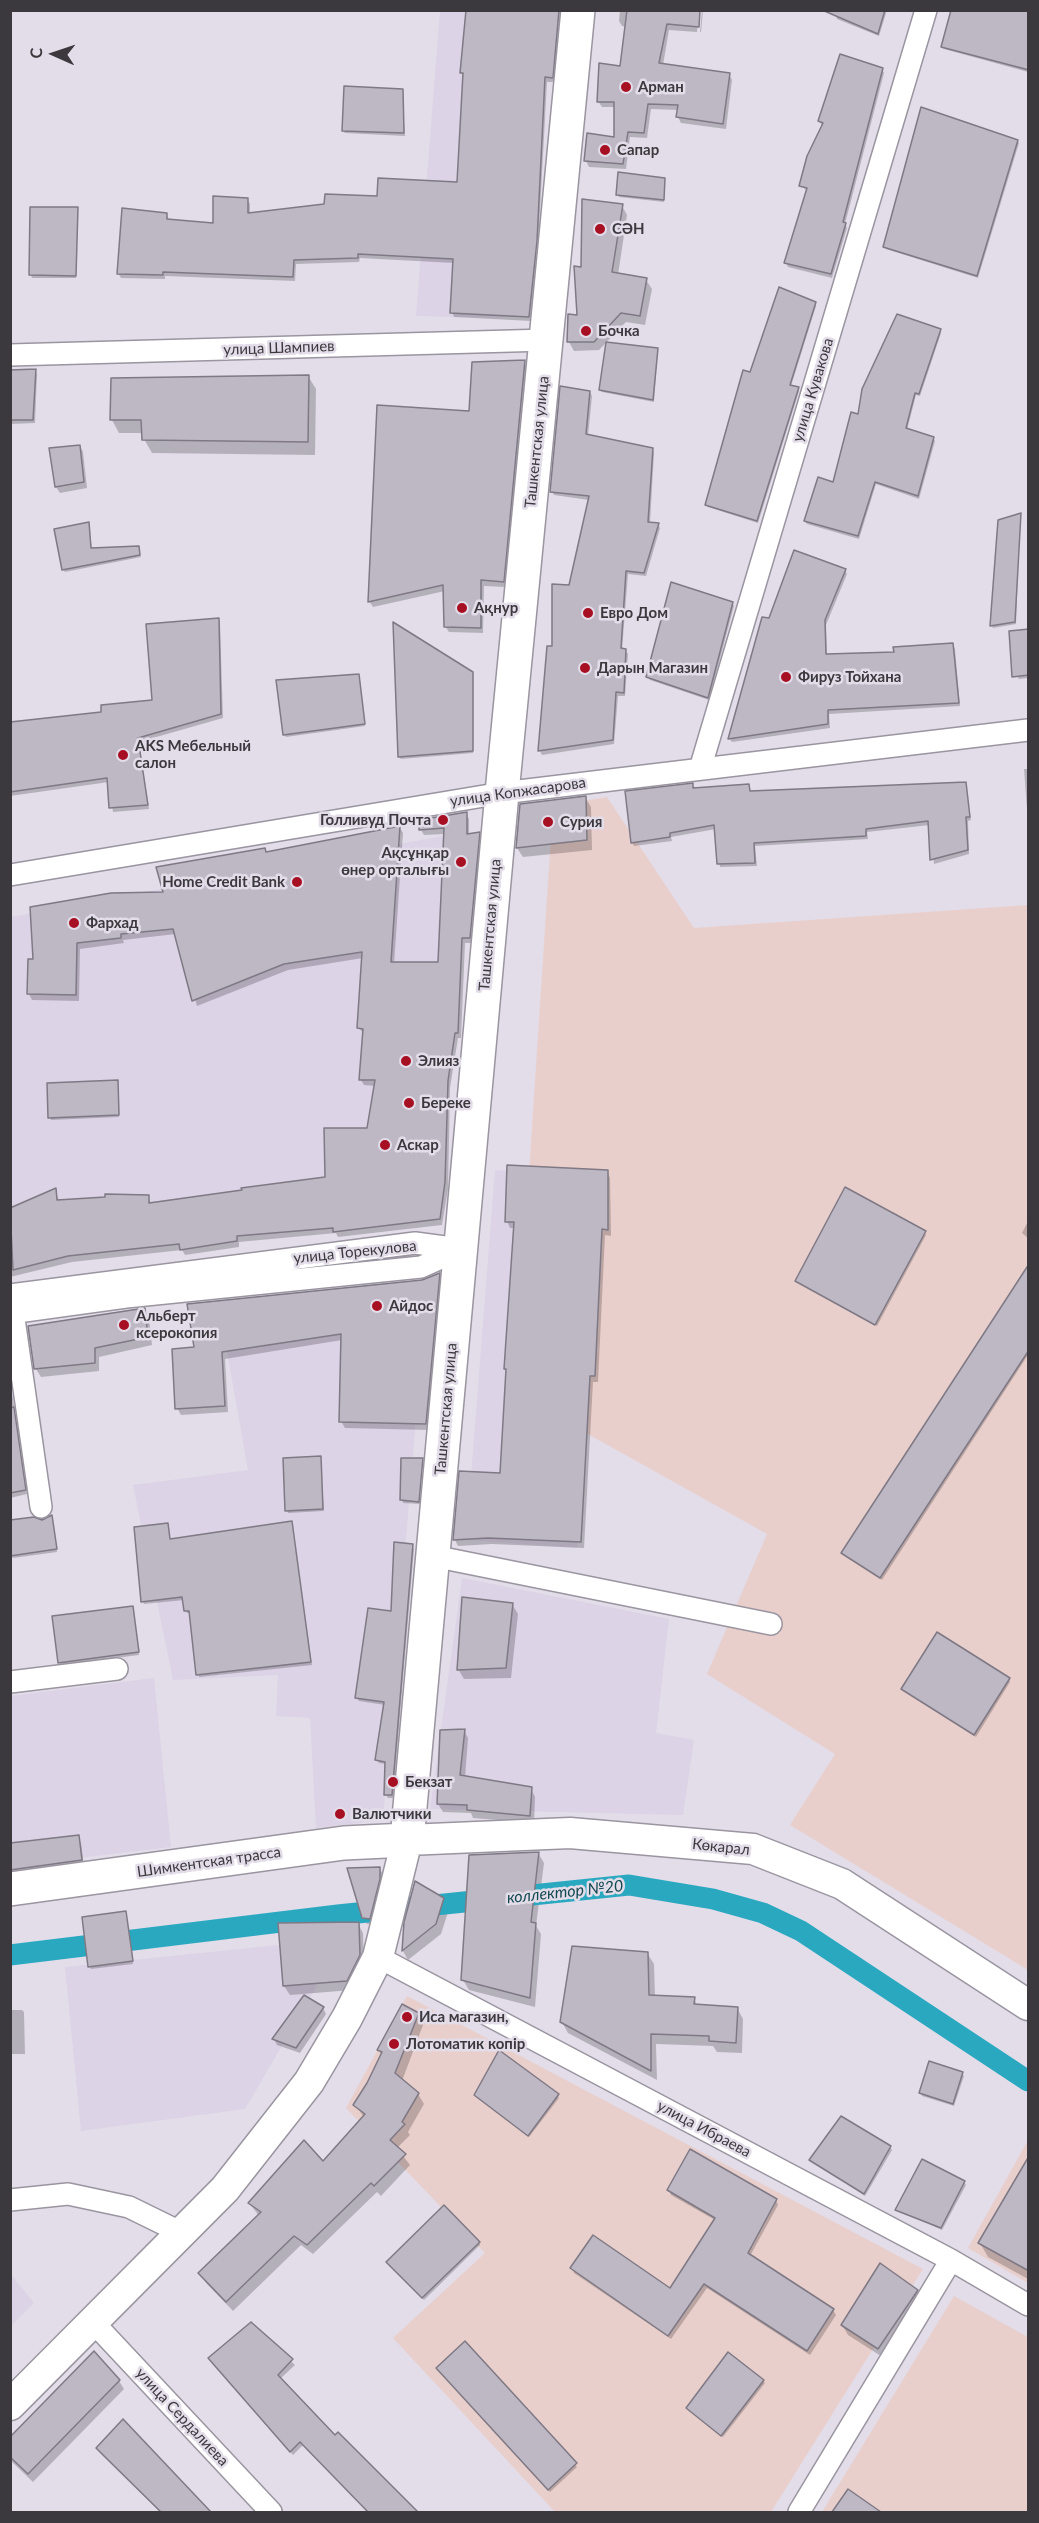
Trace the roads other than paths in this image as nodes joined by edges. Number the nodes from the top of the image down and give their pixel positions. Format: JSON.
{"nodes":[{"id":1,"x":578,"y":10,"type":"edge"},
{"id":2,"x":926,"y":10,"type":"edge"},
{"id":3,"x":547,"y":340,"type":"junction"},
{"id":4,"x":10,"y":355,"type":"edge"},
{"id":5,"x":1029,"y":730,"type":"edge"},
{"id":6,"x":700,"y":769,"type":"junction"},
{"id":7,"x":502,"y":793,"type":"junction"},
{"id":8,"x":10,"y":875,"type":"edge"},
{"id":9,"x":461,"y":1249,"type":"junction"},
{"id":10,"x":11,"y":1307,"type":"edge"},
{"id":11,"x":41,"y":1507,"type":"dead end"},
{"id":12,"x":433,"y":1556,"type":"junction"},
{"id":13,"x":771,"y":1624,"type":"dead end"},
{"id":14,"x":117,"y":1669,"type":"dead end"},
{"id":15,"x":10,"y":1682,"type":"edge"},
{"id":16,"x":407,"y":1840,"type":"junction"},
{"id":17,"x":10,"y":1889,"type":"edge"},
{"id":18,"x":378,"y":1957,"type":"junction"},
{"id":19,"x":1029,"y":2005,"type":"edge"},
{"id":20,"x":10,"y":2200,"type":"edge"},
{"id":21,"x":182,"y":2233,"type":"junction"},
{"id":22,"x":951,"y":2260,"type":"junction"},
{"id":23,"x":1029,"y":2305,"type":"edge"},
{"id":24,"x":93,"y":2322,"type":"junction"},
{"id":25,"x":10,"y":2404,"type":"edge"},
{"id":26,"x":271,"y":2512,"type":"edge"},
{"id":27,"x":799,"y":2512,"type":"edge"}],
"edges":[{"from":1,"to":3,"type":"main road","name":"Ташкентская улица"},
{"from":2,"to":6,"type":"street","name":"улица Кувакова"},
{"from":3,"to":4,"type":"street","name":"улица Шампиев"},
{"from":3,"to":7,"type":"main road","name":"Ташкентская улица"},
{"from":5,"to":6,"type":"street","name":"улица Копжасарова"},
{"from":6,"to":7,"type":"street","name":"улица Копжасарова"},
{"from":7,"to":8,"type":"street","name":"улица Копжасарова"},
{"from":7,"to":9,"type":"main road","name":"Ташкентская улица"},
{"from":9,"to":10,"type":"street","name":"улица Торекулова"},
{"from":9,"to":12,"type":"main road","name":"Ташкентская улица"},
{"from":10,"to":11,"type":"street"},
{"from":12,"to":13,"type":"street"},
{"from":12,"to":16,"type":"main road","name":"Ташкентская улица"},
{"from":14,"to":15,"type":"street"},
{"from":16,"to":17,"type":"main road","name":"Шимкентская трасса"},
{"from":16,"to":18,"type":"main road"},
{"from":16,"to":19,"type":"main road","name":"Көкарал"},
{"from":18,"to":21,"type":"main road"},
{"from":18,"to":22,"type":"street","name":"улица Ибраева"},
{"from":20,"to":21,"type":"street"},
{"from":21,"to":24,"type":"main road"},
{"from":22,"to":23,"type":"street","name":"улица Ибраева"},
{"from":22,"to":27,"type":"street"},
{"from":24,"to":25,"type":"main road"},
{"from":24,"to":26,"type":"street","name":"улица Сердалиева"}]}
